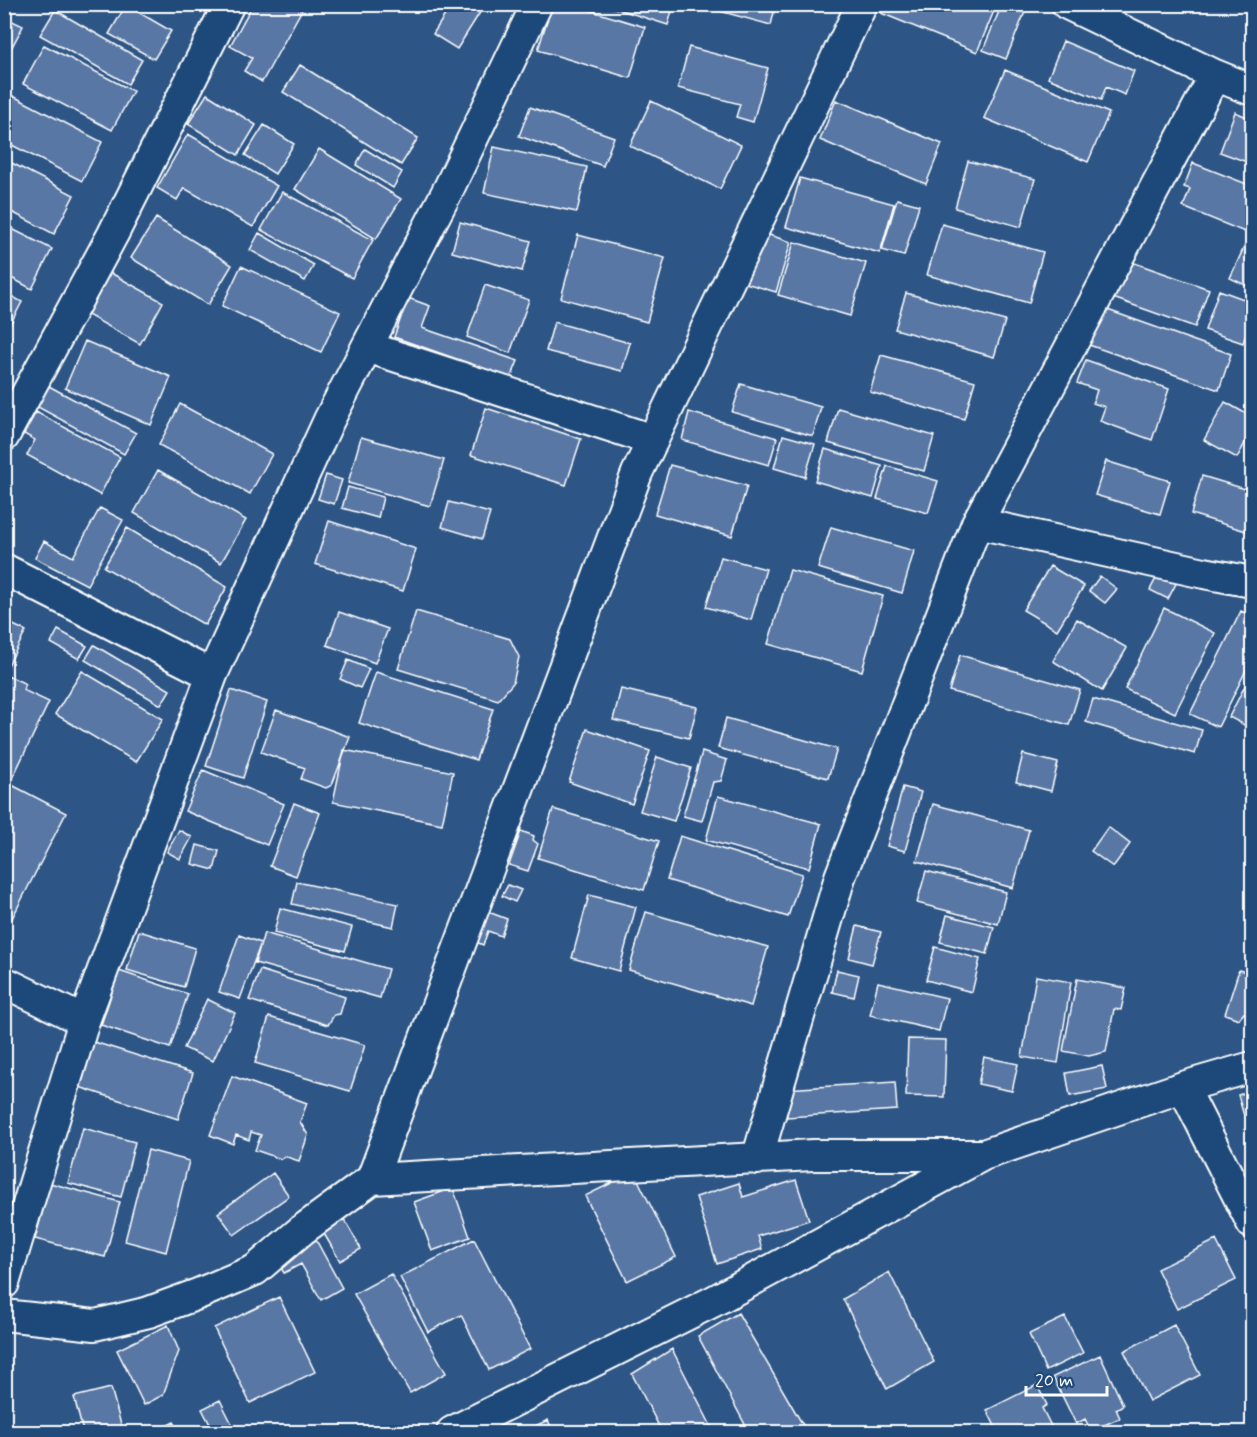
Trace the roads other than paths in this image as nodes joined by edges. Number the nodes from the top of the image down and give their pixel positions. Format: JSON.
{"nodes":[{"id":1,"x":229,"y":4,"type":"edge"},
{"id":2,"x":537,"y":4,"type":"edge"},
{"id":3,"x":862,"y":4,"type":"edge"},
{"id":4,"x":1067,"y":4,"type":"edge"},
{"id":5,"x":1215,"y":75,"type":"junction"},
{"id":6,"x":1252,"y":90,"type":"edge"},
{"id":7,"x":367,"y":347,"type":"junction"},
{"id":8,"x":4,"y":436,"type":"edge"},
{"id":9,"x":653,"y":440,"type":"junction"},
{"id":10,"x":977,"y":523,"type":"junction"},
{"id":11,"x":4,"y":569,"type":"edge"},
{"id":12,"x":1252,"y":582,"type":"edge"},
{"id":13,"x":212,"y":675,"type":"junction"},
{"id":14,"x":4,"y":982,"type":"edge"},
{"id":15,"x":84,"y":1021,"type":"junction"},
{"id":16,"x":1252,"y":1067,"type":"edge"},
{"id":17,"x":1183,"y":1087,"type":"junction"},
{"id":18,"x":983,"y":1155,"type":"junction"},
{"id":19,"x":757,"y":1158,"type":"junction"},
{"id":20,"x":372,"y":1179,"type":"junction"},
{"id":21,"x":1252,"y":1223,"type":"edge"},
{"id":22,"x":4,"y":1283,"type":"edge"},
{"id":23,"x":4,"y":1315,"type":"edge"},
{"id":24,"x":452,"y":1432,"type":"edge"}],
"edges":[{"from":1,"to":8,"type":"street"},
{"from":2,"to":7,"type":"street"},
{"from":3,"to":9,"type":"street"},
{"from":4,"to":5,"type":"street"},
{"from":5,"to":6,"type":"street"},
{"from":5,"to":10,"type":"street"},
{"from":7,"to":9,"type":"street"},
{"from":7,"to":13,"type":"street"},
{"from":9,"to":20,"type":"street"},
{"from":10,"to":12,"type":"street"},
{"from":10,"to":19,"type":"street"},
{"from":11,"to":13,"type":"street"},
{"from":13,"to":15,"type":"street"},
{"from":14,"to":15,"type":"street"},
{"from":15,"to":22,"type":"street"},
{"from":16,"to":17,"type":"street"},
{"from":17,"to":18,"type":"street"},
{"from":17,"to":21,"type":"street"},
{"from":18,"to":19,"type":"street"},
{"from":18,"to":24,"type":"street"},
{"from":19,"to":20,"type":"street"},
{"from":20,"to":23,"type":"street"}]}
